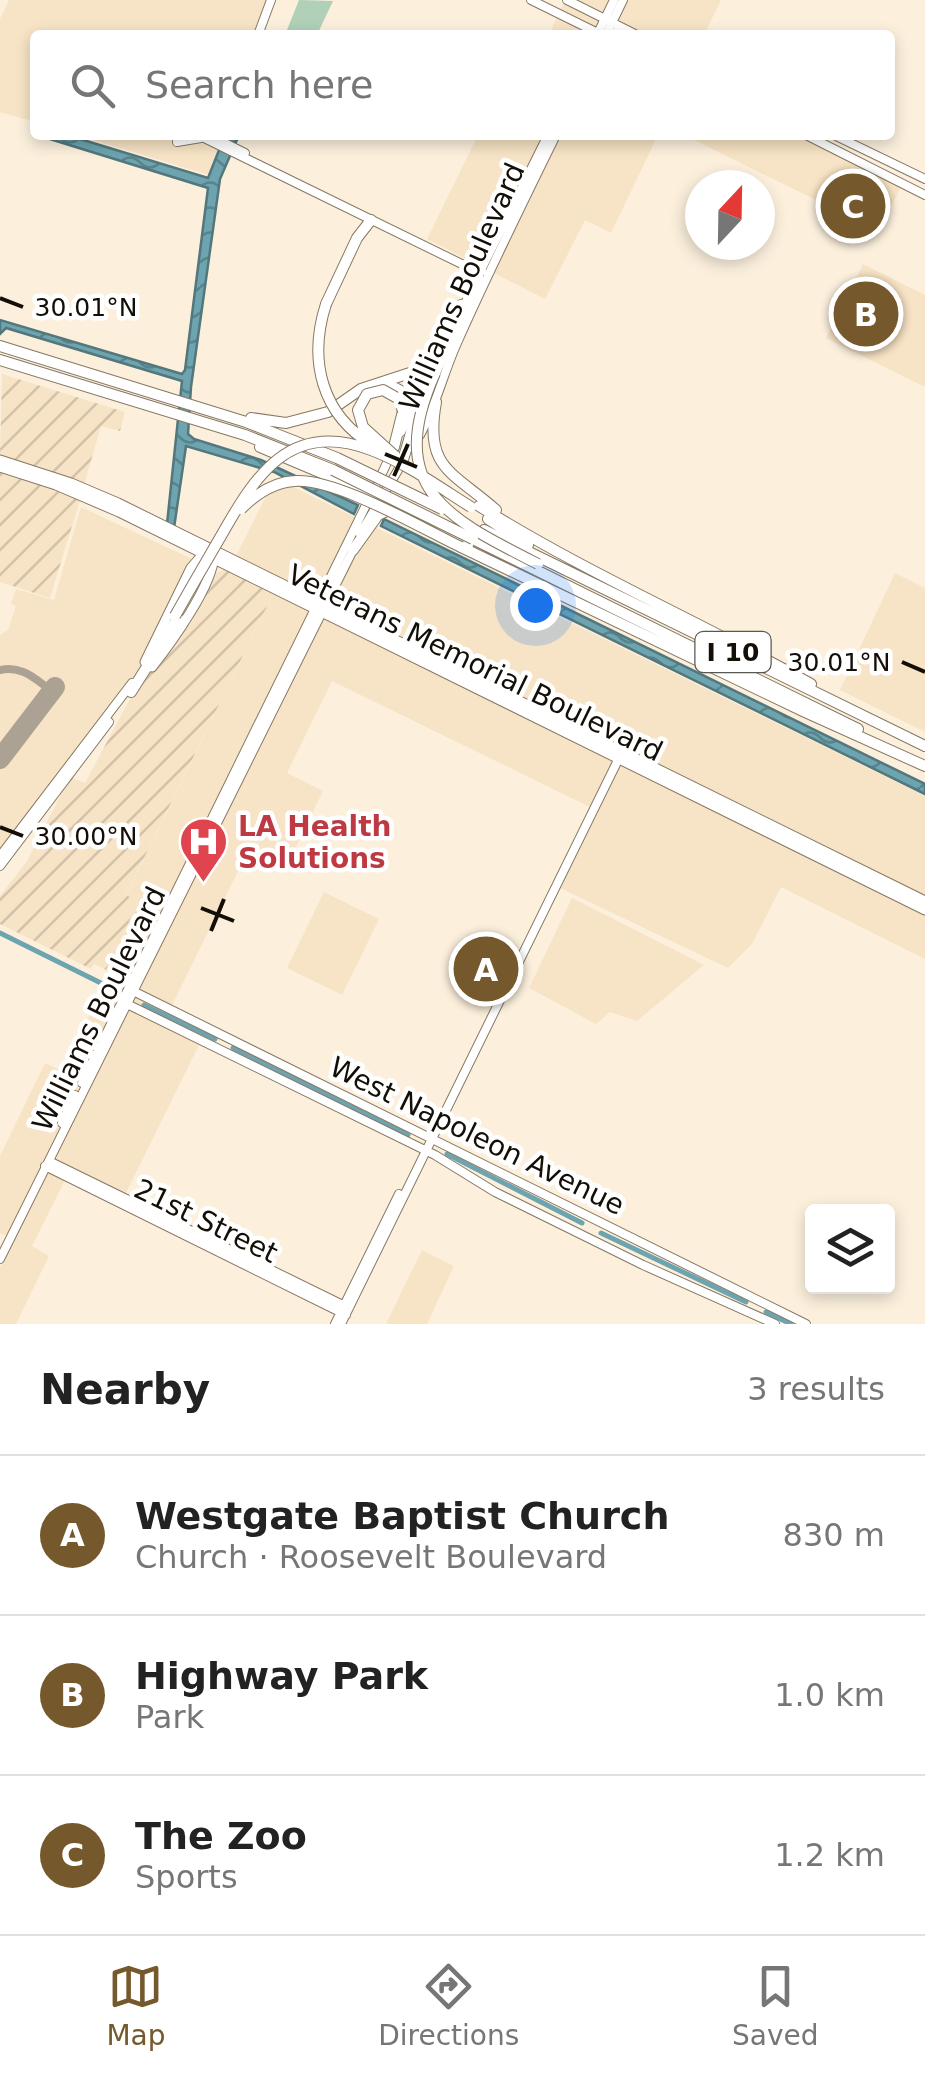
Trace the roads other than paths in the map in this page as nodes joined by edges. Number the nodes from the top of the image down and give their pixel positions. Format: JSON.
{"nodes":[{"id":1,"x":271,"y":0,"type":"edge"},
{"id":2,"x":531,"y":0,"type":"edge"},
{"id":3,"x":568,"y":0,"type":"edge"},
{"id":4,"x":614,"y":0,"type":"edge"},
{"id":5,"x":624,"y":0,"type":"edge"},
{"id":6,"x":593,"y":12,"type":"junction"},
{"id":7,"x":609,"y":20,"type":"junction"},
{"id":8,"x":585,"y":27,"type":"junction"},
{"id":9,"x":260,"y":30,"type":"edge"},
{"id":10,"x":592,"y":30,"type":"edge"},
{"id":11,"x":605,"y":30,"type":"edge"},
{"id":12,"x":627,"y":30,"type":"edge"},
{"id":13,"x":214,"y":140,"type":"edge"},
{"id":14,"x":551,"y":140,"type":"edge"},
{"id":15,"x":816,"y":140,"type":"edge"},
{"id":16,"x":844,"y":140,"type":"edge"},
{"id":17,"x":925,"y":179,"type":"edge"},
{"id":18,"x":925,"y":195,"type":"edge"},
{"id":19,"x":365,"y":216,"type":"junction"},
{"id":20,"x":483,"y":274,"type":"junction"},
{"id":21,"x":446,"y":342,"type":"junction"},
{"id":22,"x":0,"y":346,"type":"edge"},
{"id":23,"x":0,"y":360,"type":"edge"},
{"id":24,"x":376,"y":384,"type":"junction"},
{"id":25,"x":436,"y":402,"type":"junction"},
{"id":26,"x":201,"y":407,"type":"junction"},
{"id":27,"x":408,"y":409,"type":"junction"},
{"id":28,"x":199,"y":421,"type":"junction"},
{"id":29,"x":397,"y":455,"type":"junction"},
{"id":30,"x":0,"y":463,"type":"edge"},
{"id":31,"x":383,"y":500,"type":"junction"},
{"id":32,"x":368,"y":501,"type":"junction"},
{"id":33,"x":475,"y":507,"type":"junction"},
{"id":34,"x":122,"y":514,"type":"junction"},
{"id":35,"x":149,"y":519,"type":"junction"},
{"id":36,"x":510,"y":525,"type":"junction"},
{"id":37,"x":168,"y":532,"type":"junction"},
{"id":38,"x":183,"y":544,"type":"junction"},
{"id":39,"x":353,"y":550,"type":"junction"},
{"id":40,"x":211,"y":553,"type":"junction"},
{"id":41,"x":230,"y":567,"type":"junction"},
{"id":42,"x":191,"y":568,"type":"junction"},
{"id":43,"x":211,"y":572,"type":"junction"},
{"id":44,"x":258,"y":581,"type":"junction"},
{"id":45,"x":589,"y":582,"type":"junction"},
{"id":46,"x":286,"y":587,"type":"junction"},
{"id":47,"x":571,"y":588,"type":"junction"},
{"id":48,"x":319,"y":608,"type":"junction"},
{"id":49,"x":177,"y":617,"type":"junction"},
{"id":50,"x":372,"y":634,"type":"junction"},
{"id":51,"x":396,"y":649,"type":"junction"},
{"id":52,"x":448,"y":667,"type":"junction"},
{"id":53,"x":140,"y":672,"type":"junction"},
{"id":54,"x":746,"y":674,"type":"junction"},
{"id":55,"x":131,"y":692,"type":"junction"},
{"id":56,"x":503,"y":697,"type":"junction"},
{"id":57,"x":877,"y":722,"type":"junction"},
{"id":58,"x":559,"y":725,"type":"junction"},
{"id":59,"x":925,"y":746,"type":"edge"},
{"id":60,"x":605,"y":748,"type":"junction"},
{"id":61,"x":244,"y":754,"type":"junction"},
{"id":62,"x":619,"y":755,"type":"junction"},
{"id":63,"x":925,"y":764,"type":"edge"},
{"id":64,"x":237,"y":779,"type":"junction"},
{"id":65,"x":665,"y":782,"type":"junction"},
{"id":66,"x":699,"y":790,"type":"junction"},
{"id":67,"x":214,"y":815,"type":"junction"},
{"id":68,"x":746,"y":821,"type":"junction"},
{"id":69,"x":782,"y":831,"type":"junction"},
{"id":70,"x":210,"y":834,"type":"junction"},
{"id":71,"x":802,"y":849,"type":"junction"},
{"id":72,"x":0,"y":856,"type":"edge"},
{"id":73,"x":816,"y":856,"type":"junction"},
{"id":74,"x":835,"y":857,"type":"junction"},
{"id":75,"x":850,"y":864,"type":"junction"},
{"id":76,"x":0,"y":866,"type":"edge"},
{"id":77,"x":889,"y":888,"type":"junction"},
{"id":78,"x":925,"y":901,"type":"edge"},
{"id":79,"x":925,"y":910,"type":"edge"},
{"id":80,"x":169,"y":912,"type":"junction"},
{"id":81,"x":130,"y":989,"type":"junction"},
{"id":82,"x":150,"y":998,"type":"junction"},
{"id":83,"x":124,"y":1003,"type":"junction"},
{"id":84,"x":142,"y":1012,"type":"junction"},
{"id":85,"x":217,"y":1032,"type":"junction"},
{"id":86,"x":208,"y":1044,"type":"junction"},
{"id":87,"x":240,"y":1044,"type":"junction"},
{"id":88,"x":228,"y":1054,"type":"junction"},
{"id":89,"x":83,"y":1080,"type":"junction"},
{"id":90,"x":84,"y":1091,"type":"junction"},
{"id":91,"x":414,"y":1130,"type":"junction"},
{"id":92,"x":430,"y":1138,"type":"junction"},
{"id":93,"x":404,"y":1140,"type":"junction"},
{"id":94,"x":450,"y":1148,"type":"junction"},
{"id":95,"x":49,"y":1150,"type":"junction"},
{"id":96,"x":424,"y":1150,"type":"junction"},
{"id":97,"x":439,"y":1158,"type":"junction"},
{"id":98,"x":47,"y":1164,"type":"junction"},
{"id":99,"x":586,"y":1214,"type":"junction"},
{"id":100,"x":610,"y":1226,"type":"junction"},
{"id":101,"x":572,"y":1230,"type":"junction"},
{"id":102,"x":8,"y":1235,"type":"junction"},
{"id":103,"x":597,"y":1241,"type":"junction"},
{"id":104,"x":1,"y":1253,"type":"edge"},
{"id":105,"x":752,"y":1297,"type":"junction"},
{"id":106,"x":770,"y":1306,"type":"junction"},
{"id":107,"x":741,"y":1307,"type":"junction"},
{"id":108,"x":343,"y":1315,"type":"edge"},
{"id":109,"x":764,"y":1318,"type":"junction"},
{"id":110,"x":775,"y":1324,"type":"edge"},
{"id":111,"x":806,"y":1324,"type":"edge"}],
"edges":[{"from":1,"to":9,"type":"main road"},
{"from":2,"to":8,"type":"main road"},
{"from":3,"to":6,"type":"main road"},
{"from":4,"to":7,"type":"main road"},
{"from":5,"to":7,"type":"main road"},
{"from":6,"to":7,"type":"main road"},
{"from":6,"to":8,"type":"main road"},
{"from":7,"to":11,"type":"main road"},
{"from":7,"to":12,"type":"main road"},
{"from":8,"to":10,"type":"main road"},
{"from":13,"to":19,"type":"main road"},
{"from":14,"to":20,"type":"main road","name":"Williams Boulevard"},
{"from":15,"to":18,"type":"main road"},
{"from":16,"to":17,"type":"main road"},
{"from":19,"to":20,"type":"main road"},
{"from":19,"to":29,"type":"highway","bridge":true},
{"from":20,"to":21,"type":"highway"},
{"from":20,"to":25,"type":"main road","name":"Williams Boulevard"},
{"from":21,"to":24,"type":"highway"},
{"from":21,"to":27,"type":"main road","name":"Williams Boulevard"},
{"from":21,"to":54,"type":"highway","bridge":true},
{"from":22,"to":26,"type":"highway","number":"I 10"},
{"from":23,"to":28,"type":"highway","number":"I 10"},
{"from":24,"to":26,"type":"highway"},
{"from":24,"to":27,"type":"highway"},
{"from":25,"to":29,"type":"main road","name":"Williams Boulevard"},
{"from":25,"to":36,"type":"highway"},
{"from":26,"to":45,"type":"highway","number":"I 10","bridge":true},
{"from":27,"to":29,"type":"highway"},
{"from":27,"to":29,"type":"highway"},
{"from":27,"to":29,"type":"highway","bridge":true},
{"from":28,"to":32,"type":"highway"},
{"from":28,"to":47,"type":"highway","number":"I 10","bridge":true},
{"from":29,"to":31,"type":"main road","name":"Williams Boulevard"},
{"from":29,"to":32,"type":"main road","name":"Williams Boulevard"},
{"from":29,"to":33,"type":"highway","bridge":true},
{"from":30,"to":34,"type":"main road","name":"Veterans Memorial Boulevard"},
{"from":30,"to":35,"type":"main road","name":"Veterans Memorial Boulevard"},
{"from":31,"to":32,"type":"highway"},
{"from":31,"to":39,"type":"main road","name":"Williams Boulevard"},
{"from":32,"to":48,"type":"main road","name":"Williams Boulevard"},
{"from":33,"to":36,"type":"highway"},
{"from":33,"to":45,"type":"highway"},
{"from":33,"to":49,"type":"highway","bridge":true},
{"from":34,"to":35,"type":"main road"},
{"from":34,"to":37,"type":"main road","name":"Veterans Memorial Boulevard"},
{"from":35,"to":37,"type":"main road","name":"Veterans Memorial Boulevard"},
{"from":36,"to":57,"type":"highway"},
{"from":37,"to":38,"type":"main road","name":"Veterans Memorial Boulevard"},
{"from":37,"to":40,"type":"main road","name":"Veterans Memorial Boulevard"},
{"from":38,"to":40,"type":"main road","name":"Veterans Memorial Boulevard"},
{"from":38,"to":42,"type":"main road"},
{"from":39,"to":47,"type":"highway"},
{"from":39,"to":48,"type":"main road","name":"Williams Boulevard"},
{"from":40,"to":41,"type":"main road","name":"Veterans Memorial Boulevard"},
{"from":40,"to":42,"type":"main road"},
{"from":40,"to":43,"type":"main road"},
{"from":40,"to":46,"type":"main road","name":"Veterans Memorial Boulevard"},
{"from":41,"to":43,"type":"main road"},
{"from":41,"to":44,"type":"main road","name":"Veterans Memorial Boulevard"},
{"from":42,"to":53,"type":"main road"},
{"from":43,"to":55,"type":"main road"},
{"from":44,"to":46,"type":"main road"},
{"from":44,"to":48,"type":"main road","name":"Veterans Memorial Boulevard"},
{"from":45,"to":57,"type":"highway","number":"I 10"},
{"from":46,"to":48,"type":"main road","name":"Veterans Memorial Boulevard"},
{"from":47,"to":54,"type":"highway","number":"I 10"},
{"from":48,"to":50,"type":"main road","name":"Veterans Memorial Boulevard"},
{"from":48,"to":61,"type":"main road","name":"Williams Boulevard"},
{"from":48,"to":64,"type":"main road","name":"Williams Boulevard"},
{"from":49,"to":53,"type":"highway"},
{"from":49,"to":55,"type":"highway"},
{"from":49,"to":63,"type":"highway","bridge":true},
{"from":50,"to":51,"type":"main road","name":"Veterans Memorial Boulevard"},
{"from":50,"to":52,"type":"main road","name":"Veterans Memorial Boulevard"},
{"from":51,"to":52,"type":"main road"},
{"from":51,"to":56,"type":"main road","name":"Veterans Memorial Boulevard"},
{"from":52,"to":56,"type":"main road","name":"Veterans Memorial Boulevard"},
{"from":53,"to":72,"type":"main road"},
{"from":54,"to":63,"type":"highway","number":"I 10"},
{"from":55,"to":76,"type":"main road"},
{"from":56,"to":58,"type":"main road","name":"Veterans Memorial Boulevard"},
{"from":56,"to":58,"type":"main road"},
{"from":57,"to":59,"type":"highway","number":"I 10"},
{"from":58,"to":60,"type":"main road","name":"Veterans Memorial Boulevard"},
{"from":58,"to":60,"type":"main road","name":"Veterans Memorial Boulevard"},
{"from":60,"to":62,"type":"main road","name":"Veterans Memorial Boulevard"},
{"from":61,"to":64,"type":"main road"},
{"from":61,"to":67,"type":"main road","name":"Williams Boulevard"},
{"from":62,"to":65,"type":"main road","name":"Veterans Memorial Boulevard"},
{"from":62,"to":66,"type":"main road","name":"Veterans Memorial Boulevard"},
{"from":62,"to":92,"type":"main road"},
{"from":64,"to":70,"type":"main road","name":"Williams Boulevard"},
{"from":65,"to":66,"type":"main road"},
{"from":65,"to":68,"type":"main road","name":"Veterans Memorial Boulevard"},
{"from":66,"to":69,"type":"main road","name":"Veterans Memorial Boulevard"},
{"from":67,"to":70,"type":"main road"},
{"from":67,"to":80,"type":"main road","name":"Williams Boulevard"},
{"from":68,"to":69,"type":"main road"},
{"from":68,"to":71,"type":"main road","name":"Veterans Memorial Boulevard"},
{"from":69,"to":74,"type":"main road","name":"Veterans Memorial Boulevard"},
{"from":70,"to":80,"type":"main road","name":"Williams Boulevard"},
{"from":71,"to":73,"type":"main road","name":"Veterans Memorial Boulevard"},
{"from":71,"to":74,"type":"main road"},
{"from":73,"to":75,"type":"main road"},
{"from":73,"to":77,"type":"main road","name":"Veterans Memorial Boulevard"},
{"from":74,"to":75,"type":"main road","name":"Veterans Memorial Boulevard"},
{"from":75,"to":77,"type":"main road","name":"Veterans Memorial Boulevard"},
{"from":77,"to":78,"type":"main road","name":"Veterans Memorial Boulevard"},
{"from":77,"to":79,"type":"main road","name":"Veterans Memorial Boulevard"},
{"from":80,"to":81,"type":"main road","name":"Williams Boulevard"},
{"from":80,"to":81,"type":"main road","name":"Williams Boulevard"},
{"from":81,"to":82,"type":"main road","name":"West Napoleon Avenue"},
{"from":81,"to":83,"type":"main road","name":"Williams Boulevard"},
{"from":82,"to":84,"type":"main road"},
{"from":82,"to":85,"type":"main road","name":"West Napoleon Avenue"},
{"from":83,"to":84,"type":"main road","name":"West Napoleon Avenue"},
{"from":83,"to":89,"type":"main road","name":"Williams Boulevard"},
{"from":83,"to":90,"type":"main road","name":"Williams Boulevard"},
{"from":84,"to":86,"type":"main road","name":"West Napoleon Avenue"},
{"from":85,"to":86,"type":"main road"},
{"from":85,"to":87,"type":"main road","name":"West Napoleon Avenue"},
{"from":86,"to":88,"type":"main road","name":"West Napoleon Avenue"},
{"from":87,"to":88,"type":"main road"},
{"from":87,"to":91,"type":"main road","name":"West Napoleon Avenue"},
{"from":88,"to":93,"type":"main road","name":"West Napoleon Avenue"},
{"from":89,"to":90,"type":"main road"},
{"from":89,"to":95,"type":"main road","name":"Williams Boulevard"},
{"from":90,"to":98,"type":"main road","name":"Williams Boulevard"},
{"from":91,"to":92,"type":"main road","name":"West Napoleon Avenue"},
{"from":91,"to":93,"type":"main road"},
{"from":92,"to":94,"type":"main road","name":"West Napoleon Avenue"},
{"from":92,"to":96,"type":"main road"},
{"from":93,"to":96,"type":"main road","name":"West Napoleon Avenue"},
{"from":94,"to":97,"type":"main road"},
{"from":94,"to":99,"type":"main road","name":"West Napoleon Avenue"},
{"from":95,"to":98,"type":"main road"},
{"from":95,"to":102,"type":"main road","name":"Williams Boulevard"},
{"from":96,"to":97,"type":"main road","name":"West Napoleon Avenue"},
{"from":96,"to":108,"type":"main road"},
{"from":97,"to":101,"type":"main road","name":"West Napoleon Avenue"},
{"from":98,"to":102,"type":"main road","name":"Williams Boulevard"},
{"from":98,"to":108,"type":"main road","name":"21st Street"},
{"from":99,"to":100,"type":"main road","name":"West Napoleon Avenue"},
{"from":99,"to":101,"type":"main road"},
{"from":100,"to":103,"type":"main road"},
{"from":100,"to":105,"type":"main road","name":"West Napoleon Avenue"},
{"from":101,"to":103,"type":"main road","name":"West Napoleon Avenue"},
{"from":102,"to":104,"type":"main road","name":"Williams Boulevard"},
{"from":103,"to":107,"type":"main road","name":"West Napoleon Avenue"},
{"from":105,"to":106,"type":"main road","name":"West Napoleon Avenue"},
{"from":105,"to":107,"type":"main road"},
{"from":106,"to":109,"type":"main road"},
{"from":106,"to":111,"type":"main road","name":"West Napoleon Avenue"},
{"from":107,"to":109,"type":"main road","name":"West Napoleon Avenue"},
{"from":109,"to":110,"type":"main road","name":"West Napoleon Avenue"}]}
